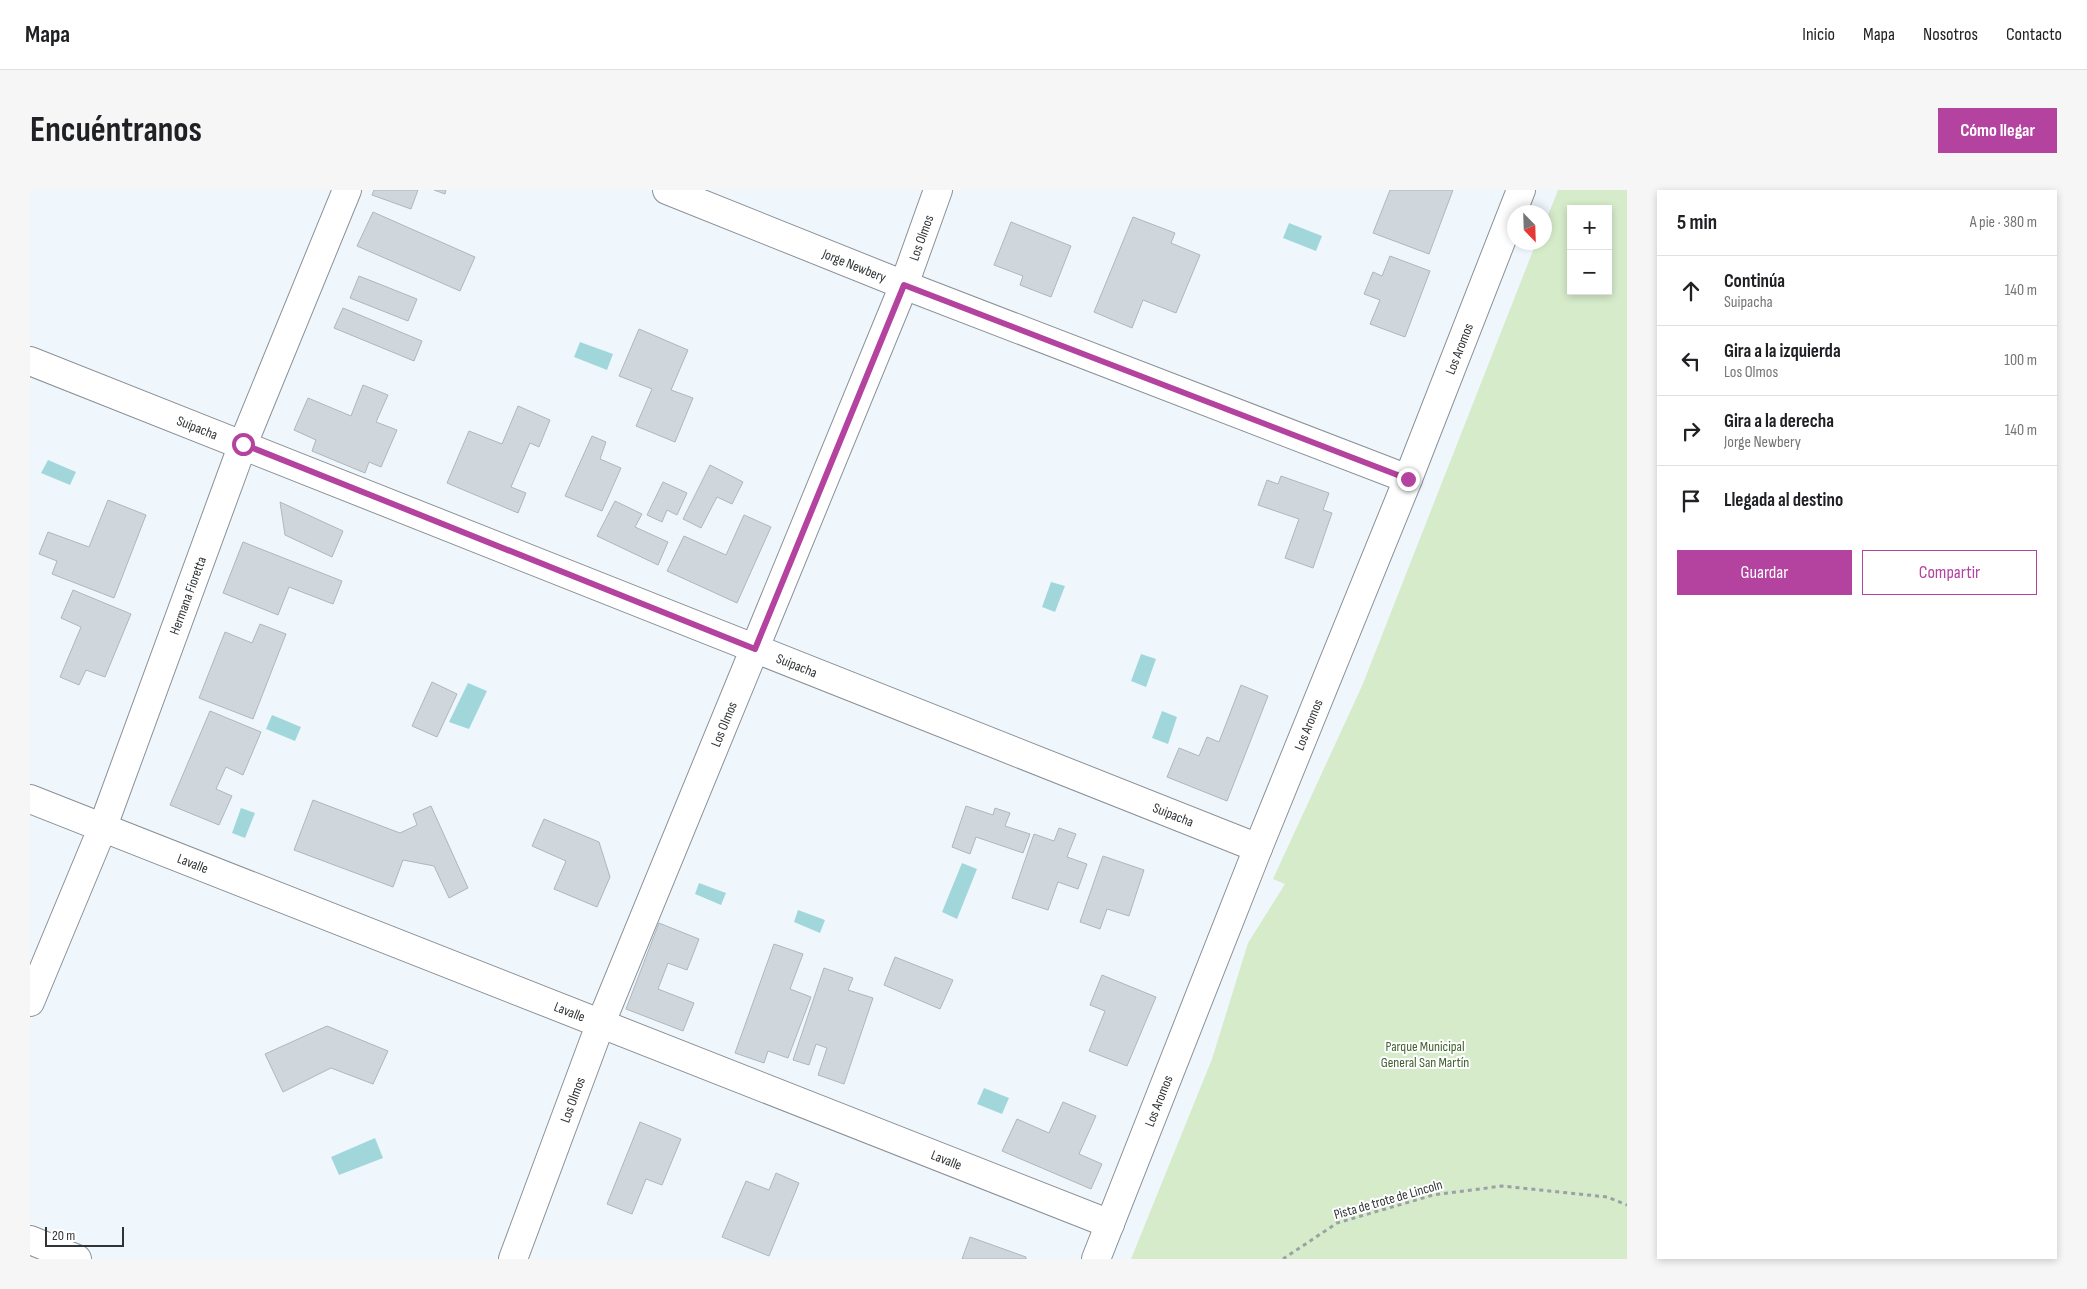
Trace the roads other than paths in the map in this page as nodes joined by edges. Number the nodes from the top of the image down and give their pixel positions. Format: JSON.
{"nodes":[{"id":1,"x":347,"y":190,"type":"edge"},
{"id":2,"x":667,"y":190,"type":"edge"},
{"id":3,"x":938,"y":190,"type":"edge"},
{"id":4,"x":1521,"y":190,"type":"edge"},
{"id":5,"x":904,"y":285,"type":"junction"},
{"id":6,"x":30,"y":360,"type":"edge"},
{"id":7,"x":243,"y":444,"type":"junction"},
{"id":8,"x":1408,"y":479,"type":"junction"},
{"id":9,"x":755,"y":649,"type":"junction"},
{"id":10,"x":30,"y":799,"type":"edge"},
{"id":11,"x":102,"y":828,"type":"junction"},
{"id":12,"x":1258,"y":848,"type":"junction"},
{"id":13,"x":30,"y":1002,"type":"edge"},
{"id":14,"x":600,"y":1025,"type":"junction"},
{"id":15,"x":1110,"y":1224,"type":"junction"},
{"id":16,"x":30,"y":1240,"type":"edge"},
{"id":17,"x":77,"y":1259,"type":"edge"},
{"id":18,"x":513,"y":1259,"type":"edge"},
{"id":19,"x":1096,"y":1259,"type":"edge"}],
"edges":[{"from":1,"to":7,"type":"street","name":"Hermana Fioretta"},
{"from":2,"to":5,"type":"street","name":"Jorge Newbery"},
{"from":3,"to":5,"type":"street","name":"Los Olmos"},
{"from":4,"to":8,"type":"street","name":"Los Aromos"},
{"from":5,"to":8,"type":"street","name":"Jorge Newbery"},
{"from":5,"to":9,"type":"street","name":"Los Olmos"},
{"from":6,"to":7,"type":"street","name":"Suipacha"},
{"from":7,"to":9,"type":"street","name":"Suipacha"},
{"from":7,"to":11,"type":"street","name":"Hermana Fioretta"},
{"from":8,"to":12,"type":"street","name":"Los Aromos"},
{"from":9,"to":12,"type":"street","name":"Suipacha"},
{"from":9,"to":14,"type":"street","name":"Los Olmos"},
{"from":10,"to":11,"type":"street","name":"Lavalle"},
{"from":11,"to":13,"type":"street","name":"Hermana Fioretta"},
{"from":11,"to":14,"type":"street","name":"Lavalle"},
{"from":12,"to":15,"type":"street","name":"Los Aromos"},
{"from":14,"to":15,"type":"street","name":"Lavalle"},
{"from":14,"to":18,"type":"street","name":"Los Olmos"},
{"from":15,"to":19,"type":"street","name":"Los Aromos"},
{"from":16,"to":17,"type":"street"}]}
